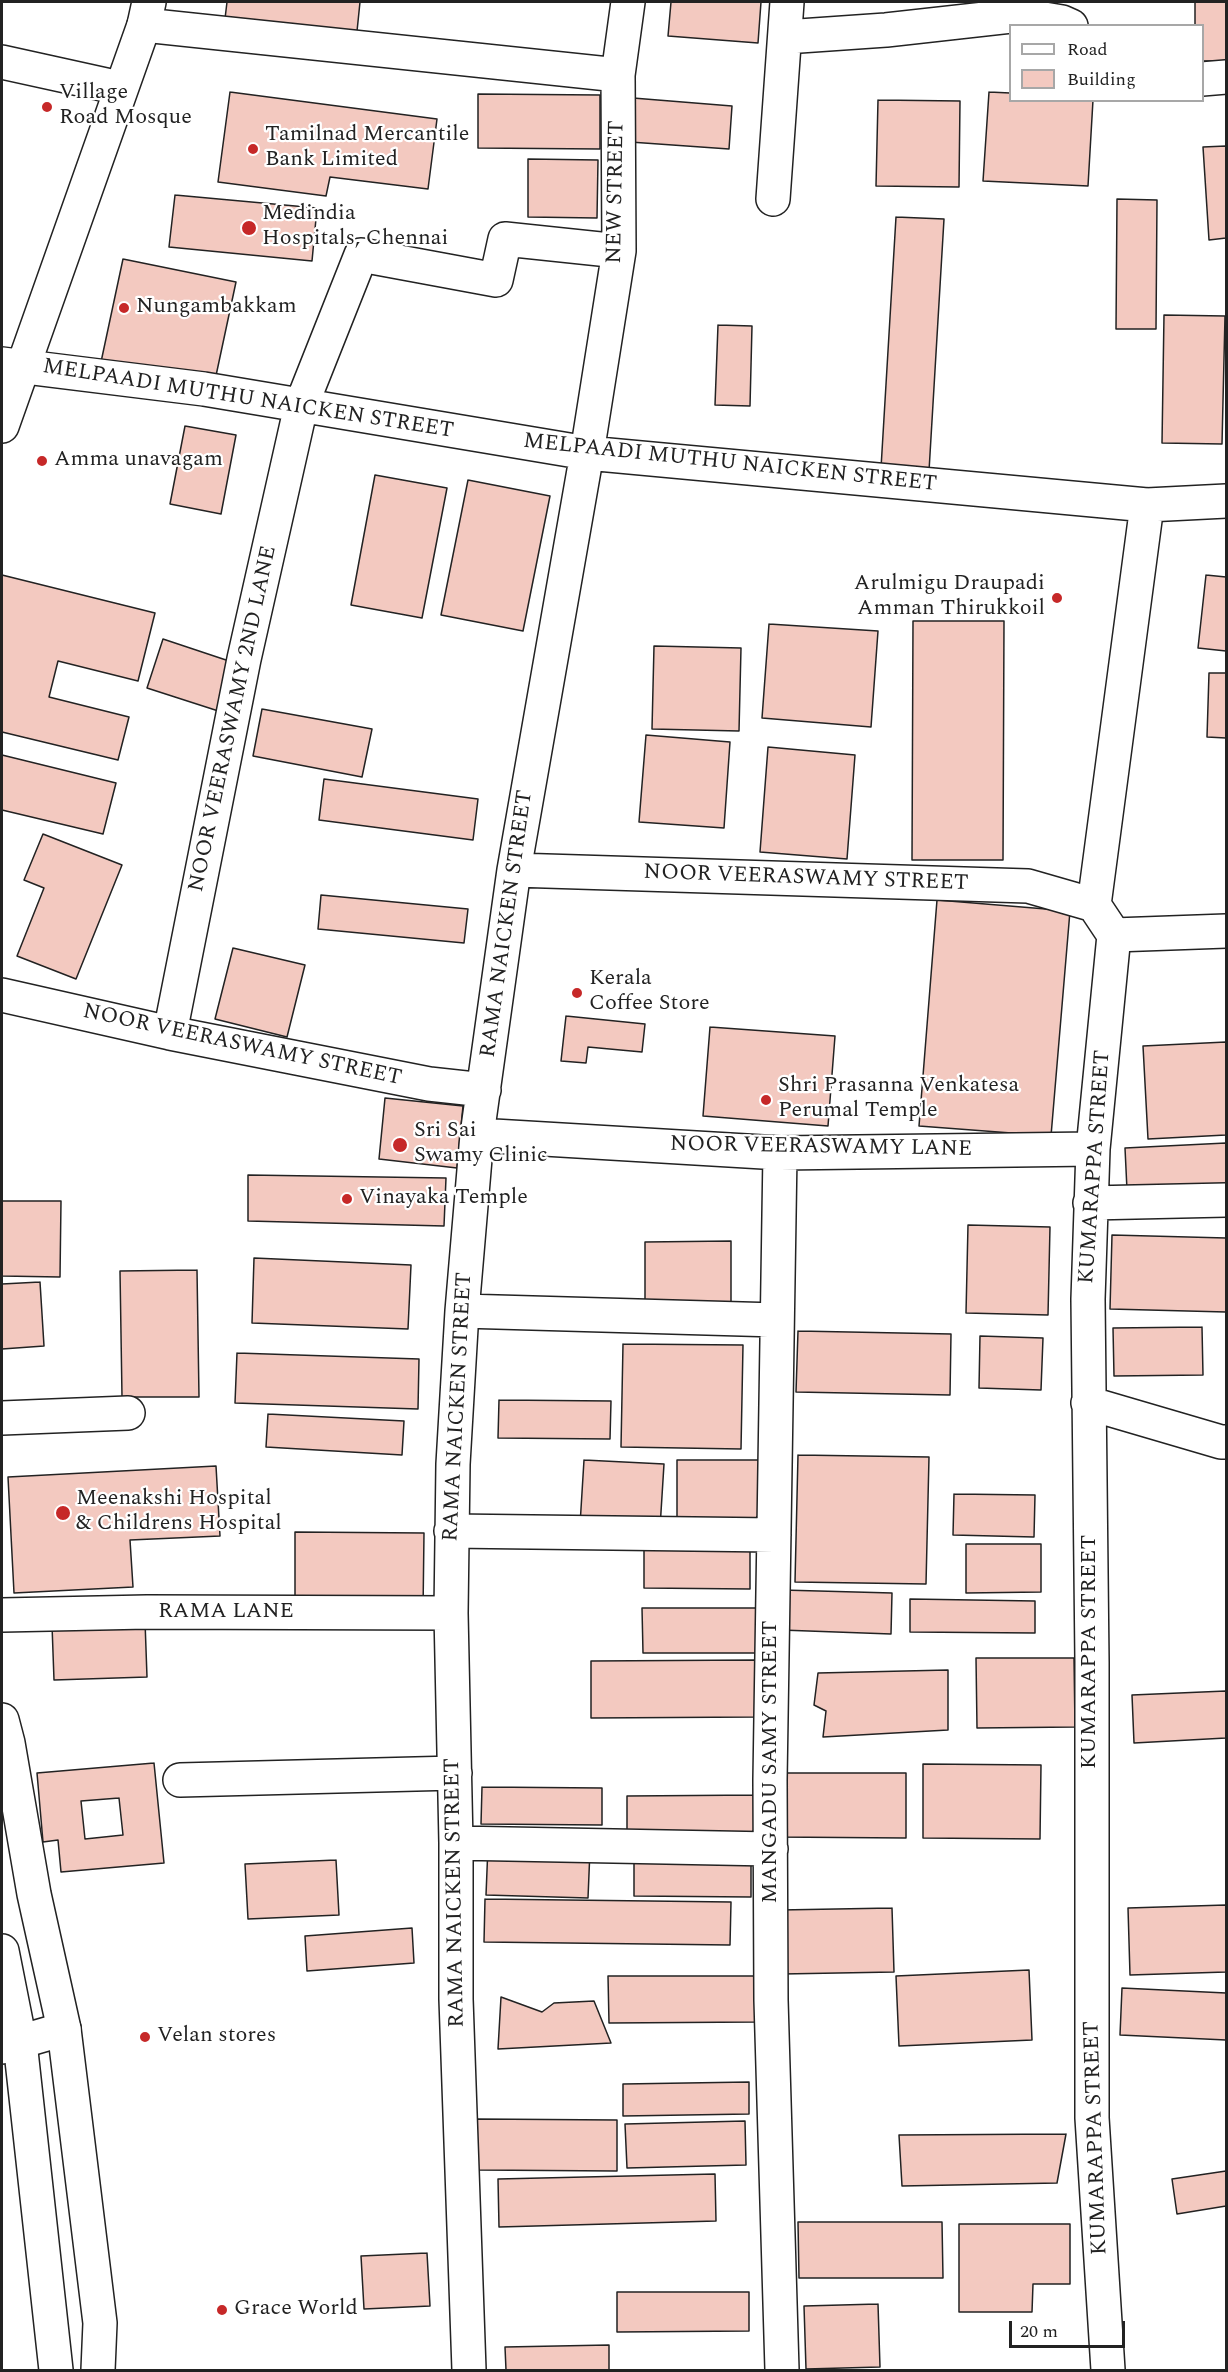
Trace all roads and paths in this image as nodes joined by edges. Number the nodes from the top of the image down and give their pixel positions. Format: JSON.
{"nodes":[{"id":1,"x":628,"y":2,"type":"edge"},
{"id":2,"x":787,"y":2,"type":"edge"},
{"id":3,"x":146,"y":13,"type":"edge"},
{"id":4,"x":1066,"y":24,"type":"edge"},
{"id":5,"x":785,"y":37,"type":"junction"},
{"id":6,"x":2,"y":62,"type":"edge"},
{"id":7,"x":618,"y":75,"type":"junction"},
{"id":8,"x":1227,"y":77,"type":"edge"},
{"id":9,"x":1204,"y":78,"type":"edge"},
{"id":10,"x":120,"y":88,"type":"junction"},
{"id":11,"x":773,"y":199,"type":"dead end"},
{"id":12,"x":619,"y":251,"type":"junction"},
{"id":13,"x":12,"y":365,"type":"edge"},
{"id":14,"x":301,"y":406,"type":"junction"},
{"id":15,"x":2,"y":426,"type":"edge"},
{"id":16,"x":587,"y":453,"type":"junction"},
{"id":17,"x":1227,"y":501,"type":"edge"},
{"id":18,"x":1147,"y":506,"type":"junction"},
{"id":19,"x":514,"y":870,"type":"junction"},
{"id":20,"x":1094,"y":905,"type":"junction"},
{"id":21,"x":1227,"y":931,"type":"edge"},
{"id":22,"x":1114,"y":935,"type":"junction"},
{"id":23,"x":2,"y":994,"type":"edge"},
{"id":24,"x":170,"y":1033,"type":"junction"},
{"id":25,"x":484,"y":1090,"type":"junction"},
{"id":26,"x":477,"y":1135,"type":"junction"},
{"id":27,"x":1093,"y":1149,"type":"junction"},
{"id":28,"x":780,"y":1153,"type":"junction"},
{"id":29,"x":1227,"y":1200,"type":"edge"},
{"id":30,"x":1090,"y":1203,"type":"junction"},
{"id":31,"x":462,"y":1311,"type":"junction"},
{"id":32,"x":777,"y":1320,"type":"junction"},
{"id":33,"x":1088,"y":1402,"type":"junction"},
{"id":34,"x":128,"y":1413,"type":"dead end"},
{"id":35,"x":2,"y":1418,"type":"edge"},
{"id":36,"x":1227,"y":1442,"type":"edge"},
{"id":37,"x":451,"y":1530,"type":"junction"},
{"id":38,"x":774,"y":1534,"type":"junction"},
{"id":39,"x":451,"y":1613,"type":"junction"},
{"id":40,"x":2,"y":1615,"type":"edge"},
{"id":41,"x":2,"y":1720,"type":"edge"},
{"id":42,"x":455,"y":1773,"type":"junction"},
{"id":43,"x":180,"y":1780,"type":"dead end"},
{"id":44,"x":456,"y":1842,"type":"junction"},
{"id":45,"x":771,"y":1849,"type":"junction"},
{"id":46,"x":2,"y":1951,"type":"edge"},
{"id":47,"x":64,"y":2030,"type":"junction"},
{"id":48,"x":11,"y":2045,"type":"edge"},
{"id":49,"x":56,"y":2370,"type":"edge"},
{"id":50,"x":98,"y":2370,"type":"edge"},
{"id":51,"x":469,"y":2370,"type":"edge"},
{"id":52,"x":782,"y":2370,"type":"edge"},
{"id":53,"x":1108,"y":2370,"type":"edge"}],
"edges":[{"from":1,"to":7,"type":"street","name":"NEW STREET"},
{"from":2,"to":5,"type":"street"},
{"from":3,"to":7,"type":"street"},
{"from":3,"to":10,"type":"street"},
{"from":4,"to":5,"type":"street"},
{"from":5,"to":11,"type":"street"},
{"from":6,"to":10,"type":"street"},
{"from":7,"to":12,"type":"street","name":"NEW STREET"},
{"from":8,"to":9,"type":"street"},
{"from":10,"to":13,"type":"street"},
{"from":12,"to":14,"type":"street","name":"NOOR VEERASWAMY 2ND LANE"},
{"from":12,"to":16,"type":"street","name":"NEW STREET"},
{"from":13,"to":14,"type":"street","name":"MELPAADI MUTHU NAICKEN STREET"},
{"from":13,"to":15,"type":"street"},
{"from":14,"to":16,"type":"street","name":"MELPAADI MUTHU NAICKEN STREET"},
{"from":14,"to":24,"type":"street","name":"NOOR VEERASWAMY 2ND LANE"},
{"from":16,"to":18,"type":"street","name":"MELPAADI MUTHU NAICKEN STREET"},
{"from":16,"to":19,"type":"street","name":"RAMA NAICKEN STREET"},
{"from":17,"to":18,"type":"street","name":"MELPAADI MUTHU NAICKEN STREET"},
{"from":18,"to":20,"type":"street"},
{"from":19,"to":20,"type":"street","name":"NOOR VEERASWAMY STREET"},
{"from":19,"to":25,"type":"street","name":"RAMA NAICKEN STREET"},
{"from":20,"to":22,"type":"street"},
{"from":21,"to":22,"type":"street"},
{"from":22,"to":27,"type":"street","name":"KUMARAPPA STREET"},
{"from":23,"to":24,"type":"street","name":"NOOR VEERASWAMY STREET"},
{"from":24,"to":25,"type":"street","name":"NOOR VEERASWAMY STREET"},
{"from":25,"to":26,"type":"street","name":"RAMA NAICKEN STREET"},
{"from":26,"to":28,"type":"street","name":"NOOR VEERASWAMY LANE"},
{"from":26,"to":31,"type":"street","name":"RAMA NAICKEN STREET"},
{"from":27,"to":28,"type":"street","name":"NOOR VEERASWAMY LANE"},
{"from":27,"to":30,"type":"street","name":"KUMARAPPA STREET"},
{"from":28,"to":32,"type":"street","name":"MANGADU SAMY STREET"},
{"from":29,"to":30,"type":"street"},
{"from":30,"to":33,"type":"street","name":"KUMARAPPA STREET"},
{"from":31,"to":32,"type":"street"},
{"from":31,"to":37,"type":"street","name":"RAMA NAICKEN STREET"},
{"from":32,"to":38,"type":"street","name":"MANGADU SAMY STREET"},
{"from":33,"to":36,"type":"street"},
{"from":33,"to":53,"type":"street","name":"KUMARAPPA STREET"},
{"from":34,"to":35,"type":"street"},
{"from":37,"to":38,"type":"street"},
{"from":37,"to":39,"type":"street","name":"RAMA NAICKEN STREET"},
{"from":38,"to":45,"type":"street","name":"MANGADU SAMY STREET"},
{"from":39,"to":40,"type":"street","name":"RAMA LANE"},
{"from":39,"to":42,"type":"street","name":"RAMA NAICKEN STREET"},
{"from":41,"to":47,"type":"street"},
{"from":42,"to":43,"type":"street"},
{"from":42,"to":44,"type":"street","name":"RAMA NAICKEN STREET"},
{"from":44,"to":45,"type":"street"},
{"from":44,"to":51,"type":"street","name":"RAMA NAICKEN STREET"},
{"from":45,"to":52,"type":"street","name":"MANGADU SAMY STREET"},
{"from":46,"to":48,"type":"street"},
{"from":47,"to":48,"type":"street"},
{"from":47,"to":50,"type":"street"},
{"from":48,"to":49,"type":"street"}]}
